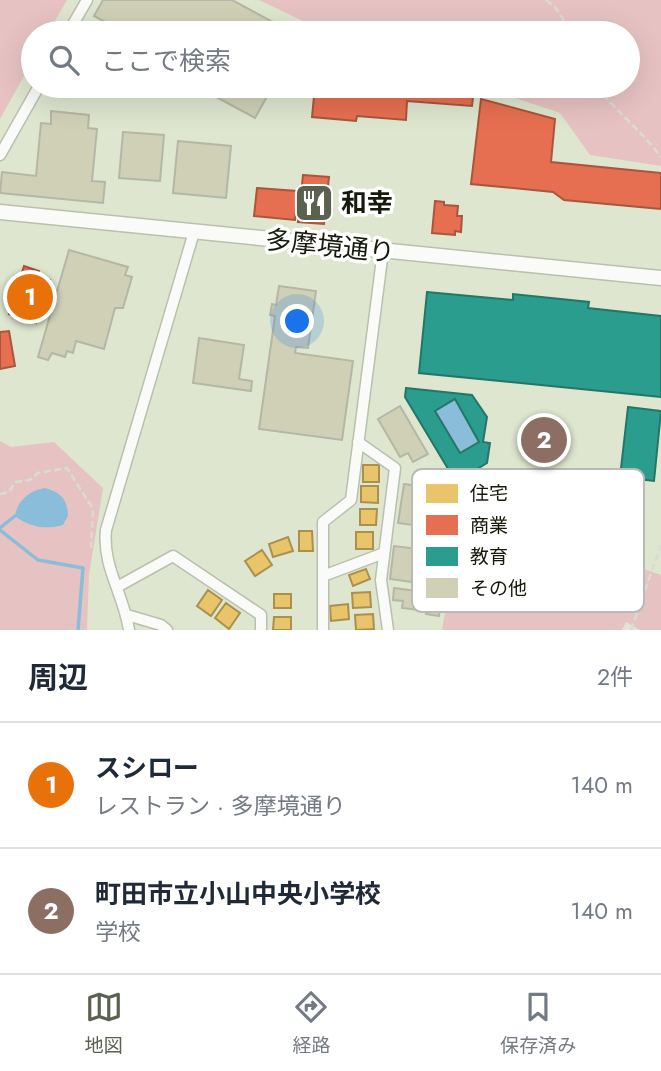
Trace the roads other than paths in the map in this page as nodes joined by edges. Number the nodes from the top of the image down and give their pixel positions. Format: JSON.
{"nodes":[{"id":1,"x":86,"y":0,"type":"edge"},
{"id":2,"x":75,"y":21,"type":"edge"},
{"id":3,"x":32,"y":98,"type":"edge"},
{"id":4,"x":0,"y":155,"type":"edge"},
{"id":5,"x":0,"y":212,"type":"edge"},
{"id":6,"x":194,"y":232,"type":"junction"},
{"id":7,"x":383,"y":251,"type":"junction"},
{"id":8,"x":661,"y":278,"type":"edge"},
{"id":9,"x":358,"y":442,"type":"junction"},
{"id":10,"x":384,"y":553,"type":"junction"},
{"id":11,"x":323,"y":576,"type":"junction"},
{"id":12,"x":117,"y":587,"type":"junction"},
{"id":13,"x":127,"y":615,"type":"junction"},
{"id":14,"x":130,"y":630,"type":"edge"},
{"id":15,"x":167,"y":630,"type":"edge"},
{"id":16,"x":261,"y":630,"type":"edge"},
{"id":17,"x":323,"y":630,"type":"edge"},
{"id":18,"x":388,"y":630,"type":"edge"}],
"edges":[{"from":1,"to":2,"type":"street"},
{"from":3,"to":4,"type":"street"},
{"from":5,"to":6,"type":"street","name":"多摩境通り"},
{"from":6,"to":7,"type":"street","name":"多摩境通り"},
{"from":6,"to":12,"type":"street"},
{"from":7,"to":8,"type":"street","name":"多摩境通り"},
{"from":7,"to":9,"type":"street"},
{"from":9,"to":10,"type":"street"},
{"from":9,"to":11,"type":"street"},
{"from":10,"to":11,"type":"street"},
{"from":10,"to":18,"type":"street"},
{"from":11,"to":17,"type":"street"},
{"from":12,"to":13,"type":"street"},
{"from":12,"to":16,"type":"street"},
{"from":13,"to":14,"type":"street"},
{"from":13,"to":15,"type":"street"}]}
